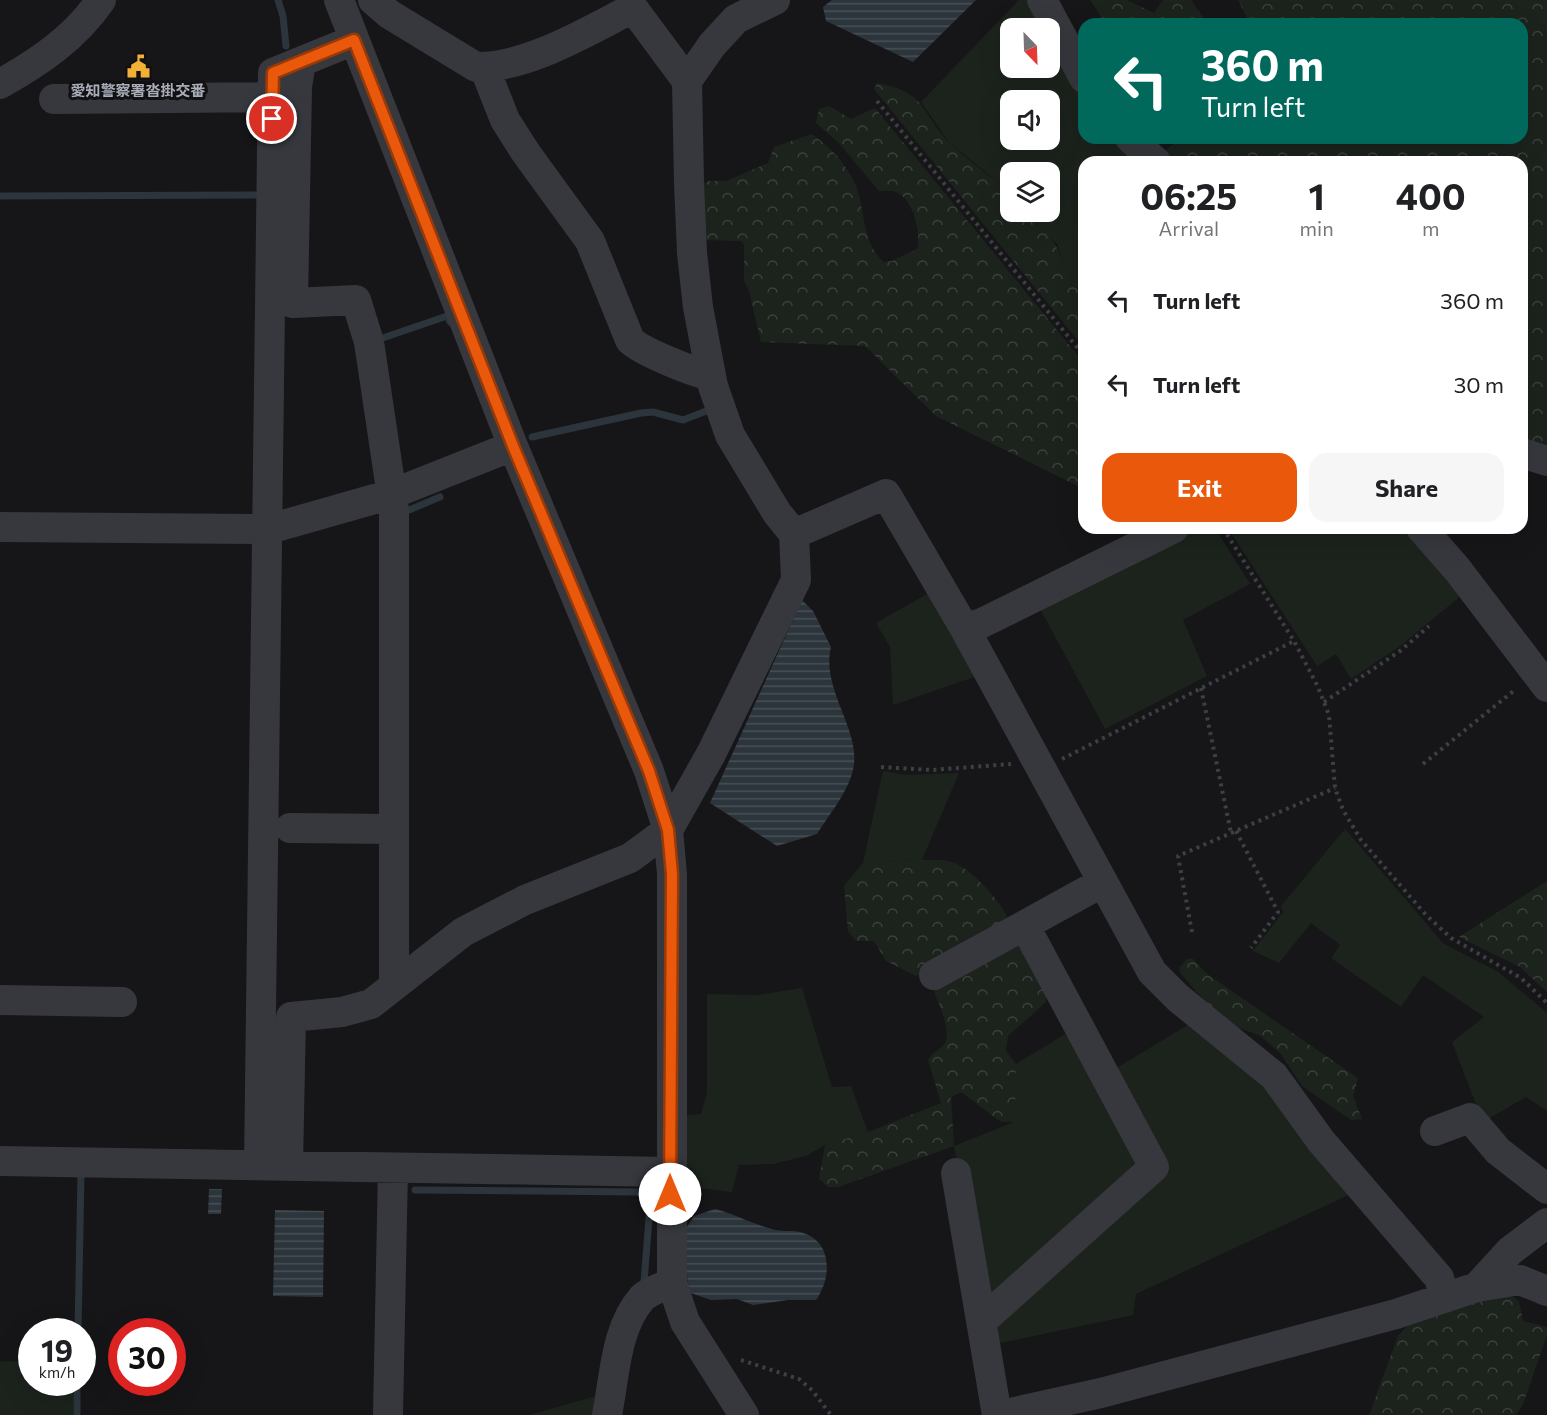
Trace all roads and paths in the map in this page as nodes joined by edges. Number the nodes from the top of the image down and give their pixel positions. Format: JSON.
{"nodes":[{"id":1,"x":101,"y":0,"type":"edge"},
{"id":2,"x":339,"y":0,"type":"edge"},
{"id":3,"x":373,"y":0,"type":"edge"},
{"id":4,"x":774,"y":0,"type":"edge"},
{"id":5,"x":1042,"y":0,"type":"edge"},
{"id":6,"x":632,"y":4,"type":"edge"},
{"id":7,"x":354,"y":40,"type":"junction"},
{"id":8,"x":301,"y":62,"type":"junction"},
{"id":9,"x":484,"y":67,"type":"junction"},
{"id":10,"x":1078,"y":67,"type":"edge"},
{"id":11,"x":687,"y":81,"type":"junction"},
{"id":12,"x":0,"y":84,"type":"edge"},
{"id":13,"x":272,"y":97,"type":"junction"},
{"id":14,"x":54,"y":99,"type":"dead end"},
{"id":15,"x":877,"y":101,"type":"dead end"},
{"id":16,"x":1078,"y":349,"type":"edge"},
{"id":17,"x":711,"y":376,"type":"junction"},
{"id":18,"x":513,"y":446,"type":"junction"},
{"id":19,"x":1528,"y":455,"type":"edge"},
{"id":20,"x":1547,"y":461,"type":"edge"},
{"id":21,"x":392,"y":494,"type":"junction"},
{"id":22,"x":0,"y":526,"type":"edge"},
{"id":23,"x":269,"y":529,"type":"junction"},
{"id":24,"x":794,"y":534,"type":"junction"},
{"id":25,"x":1162,"y":534,"type":"edge"},
{"id":26,"x":1227,"y":534,"type":"edge"},
{"id":27,"x":1426,"y":534,"type":"edge"},
{"id":28,"x":1429,"y":626,"type":"dead end"},
{"id":29,"x":965,"y":629,"type":"junction"},
{"id":30,"x":1294,"y":640,"type":"junction"},
{"id":31,"x":1542,"y":679,"type":"edge"},
{"id":32,"x":1201,"y":688,"type":"junction"},
{"id":33,"x":1324,"y":702,"type":"junction"},
{"id":34,"x":1038,"y":763,"type":"junction"},
{"id":35,"x":1423,"y":764,"type":"dead end"},
{"id":36,"x":880,"y":767,"type":"dead end"},
{"id":37,"x":1335,"y":788,"type":"junction"},
{"id":38,"x":290,"y":828,"type":"dead end"},
{"id":39,"x":392,"y":829,"type":"junction"},
{"id":40,"x":668,"y":830,"type":"junction"},
{"id":41,"x":1233,"y":832,"type":"junction"},
{"id":42,"x":1103,"y":882,"type":"junction"},
{"id":43,"x":1025,"y":926,"type":"junction"},
{"id":44,"x":1192,"y":932,"type":"dead end"},
{"id":45,"x":1251,"y":948,"type":"dead end"},
{"id":46,"x":934,"y":975,"type":"dead end"},
{"id":47,"x":394,"y":986,"type":"junction"},
{"id":48,"x":0,"y":1000,"type":"edge"},
{"id":49,"x":122,"y":1002,"type":"dead end"},
{"id":50,"x":1547,"y":1004,"type":"edge"},
{"id":51,"x":1435,"y":1131,"type":"dead end"},
{"id":52,"x":0,"y":1161,"type":"edge"},
{"id":53,"x":274,"y":1166,"type":"junction"},
{"id":54,"x":393,"y":1168,"type":"junction"},
{"id":55,"x":670,"y":1172,"type":"junction"},
{"id":56,"x":956,"y":1173,"type":"dead end"},
{"id":57,"x":1547,"y":1189,"type":"edge"},
{"id":58,"x":1547,"y":1223,"type":"edge"},
{"id":59,"x":672,"y":1283,"type":"junction"},
{"id":60,"x":1477,"y":1287,"type":"junction"},
{"id":61,"x":1547,"y":1291,"type":"edge"},
{"id":62,"x":1445,"y":1298,"type":"junction"},
{"id":63,"x":982,"y":1321,"type":"junction"},
{"id":64,"x":698,"y":1346,"type":"junction"},
{"id":65,"x":388,"y":1415,"type":"edge"},
{"id":66,"x":608,"y":1415,"type":"edge"},
{"id":67,"x":744,"y":1415,"type":"edge"},
{"id":68,"x":831,"y":1415,"type":"edge"},
{"id":69,"x":999,"y":1415,"type":"edge"}],
"edges":[{"from":1,"to":12,"type":"street"},
{"from":2,"to":7,"type":"street"},
{"from":3,"to":9,"type":"street"},
{"from":4,"to":11,"type":"street"},
{"from":5,"to":10,"type":"street"},
{"from":6,"to":9,"type":"street"},
{"from":6,"to":11,"type":"street"},
{"from":7,"to":8,"type":"street"},
{"from":7,"to":18,"type":"street"},
{"from":8,"to":13,"type":"street"},
{"from":8,"to":21,"type":"street"},
{"from":9,"to":17,"type":"street"},
{"from":11,"to":17,"type":"street"},
{"from":13,"to":14,"type":"street"},
{"from":13,"to":23,"type":"street"},
{"from":15,"to":16,"type":"path"},
{"from":17,"to":24,"type":"street"},
{"from":18,"to":21,"type":"street"},
{"from":18,"to":40,"type":"street"},
{"from":19,"to":20,"type":"street"},
{"from":21,"to":23,"type":"street"},
{"from":21,"to":39,"type":"street"},
{"from":22,"to":23,"type":"street"},
{"from":23,"to":53,"type":"street"},
{"from":24,"to":29,"type":"street"},
{"from":24,"to":40,"type":"street"},
{"from":25,"to":29,"type":"street"},
{"from":26,"to":30,"type":"path"},
{"from":27,"to":31,"type":"street"},
{"from":28,"to":33,"type":"path"},
{"from":29,"to":34,"type":"street"},
{"from":30,"to":32,"type":"path"},
{"from":30,"to":33,"type":"path"},
{"from":31,"to":35,"type":"path"},
{"from":32,"to":34,"type":"path"},
{"from":32,"to":41,"type":"path"},
{"from":33,"to":37,"type":"path"},
{"from":34,"to":36,"type":"path"},
{"from":34,"to":42,"type":"street"},
{"from":37,"to":41,"type":"path"},
{"from":37,"to":50,"type":"path"},
{"from":38,"to":39,"type":"street"},
{"from":39,"to":47,"type":"street"},
{"from":40,"to":47,"type":"street"},
{"from":40,"to":55,"type":"street"},
{"from":41,"to":44,"type":"path"},
{"from":41,"to":45,"type":"path"},
{"from":42,"to":43,"type":"street"},
{"from":42,"to":62,"type":"street"},
{"from":43,"to":46,"type":"street"},
{"from":43,"to":63,"type":"street"},
{"from":47,"to":53,"type":"street"},
{"from":48,"to":49,"type":"street"},
{"from":51,"to":57,"type":"street"},
{"from":52,"to":53,"type":"street"},
{"from":53,"to":54,"type":"street"},
{"from":54,"to":55,"type":"street"},
{"from":54,"to":65,"type":"street"},
{"from":55,"to":59,"type":"street"},
{"from":56,"to":63,"type":"street"},
{"from":58,"to":60,"type":"street"},
{"from":59,"to":64,"type":"street"},
{"from":59,"to":66,"type":"street"},
{"from":60,"to":61,"type":"street"},
{"from":60,"to":62,"type":"street"},
{"from":62,"to":69,"type":"street"},
{"from":63,"to":69,"type":"street"},
{"from":64,"to":67,"type":"street"},
{"from":64,"to":68,"type":"path"}]}
